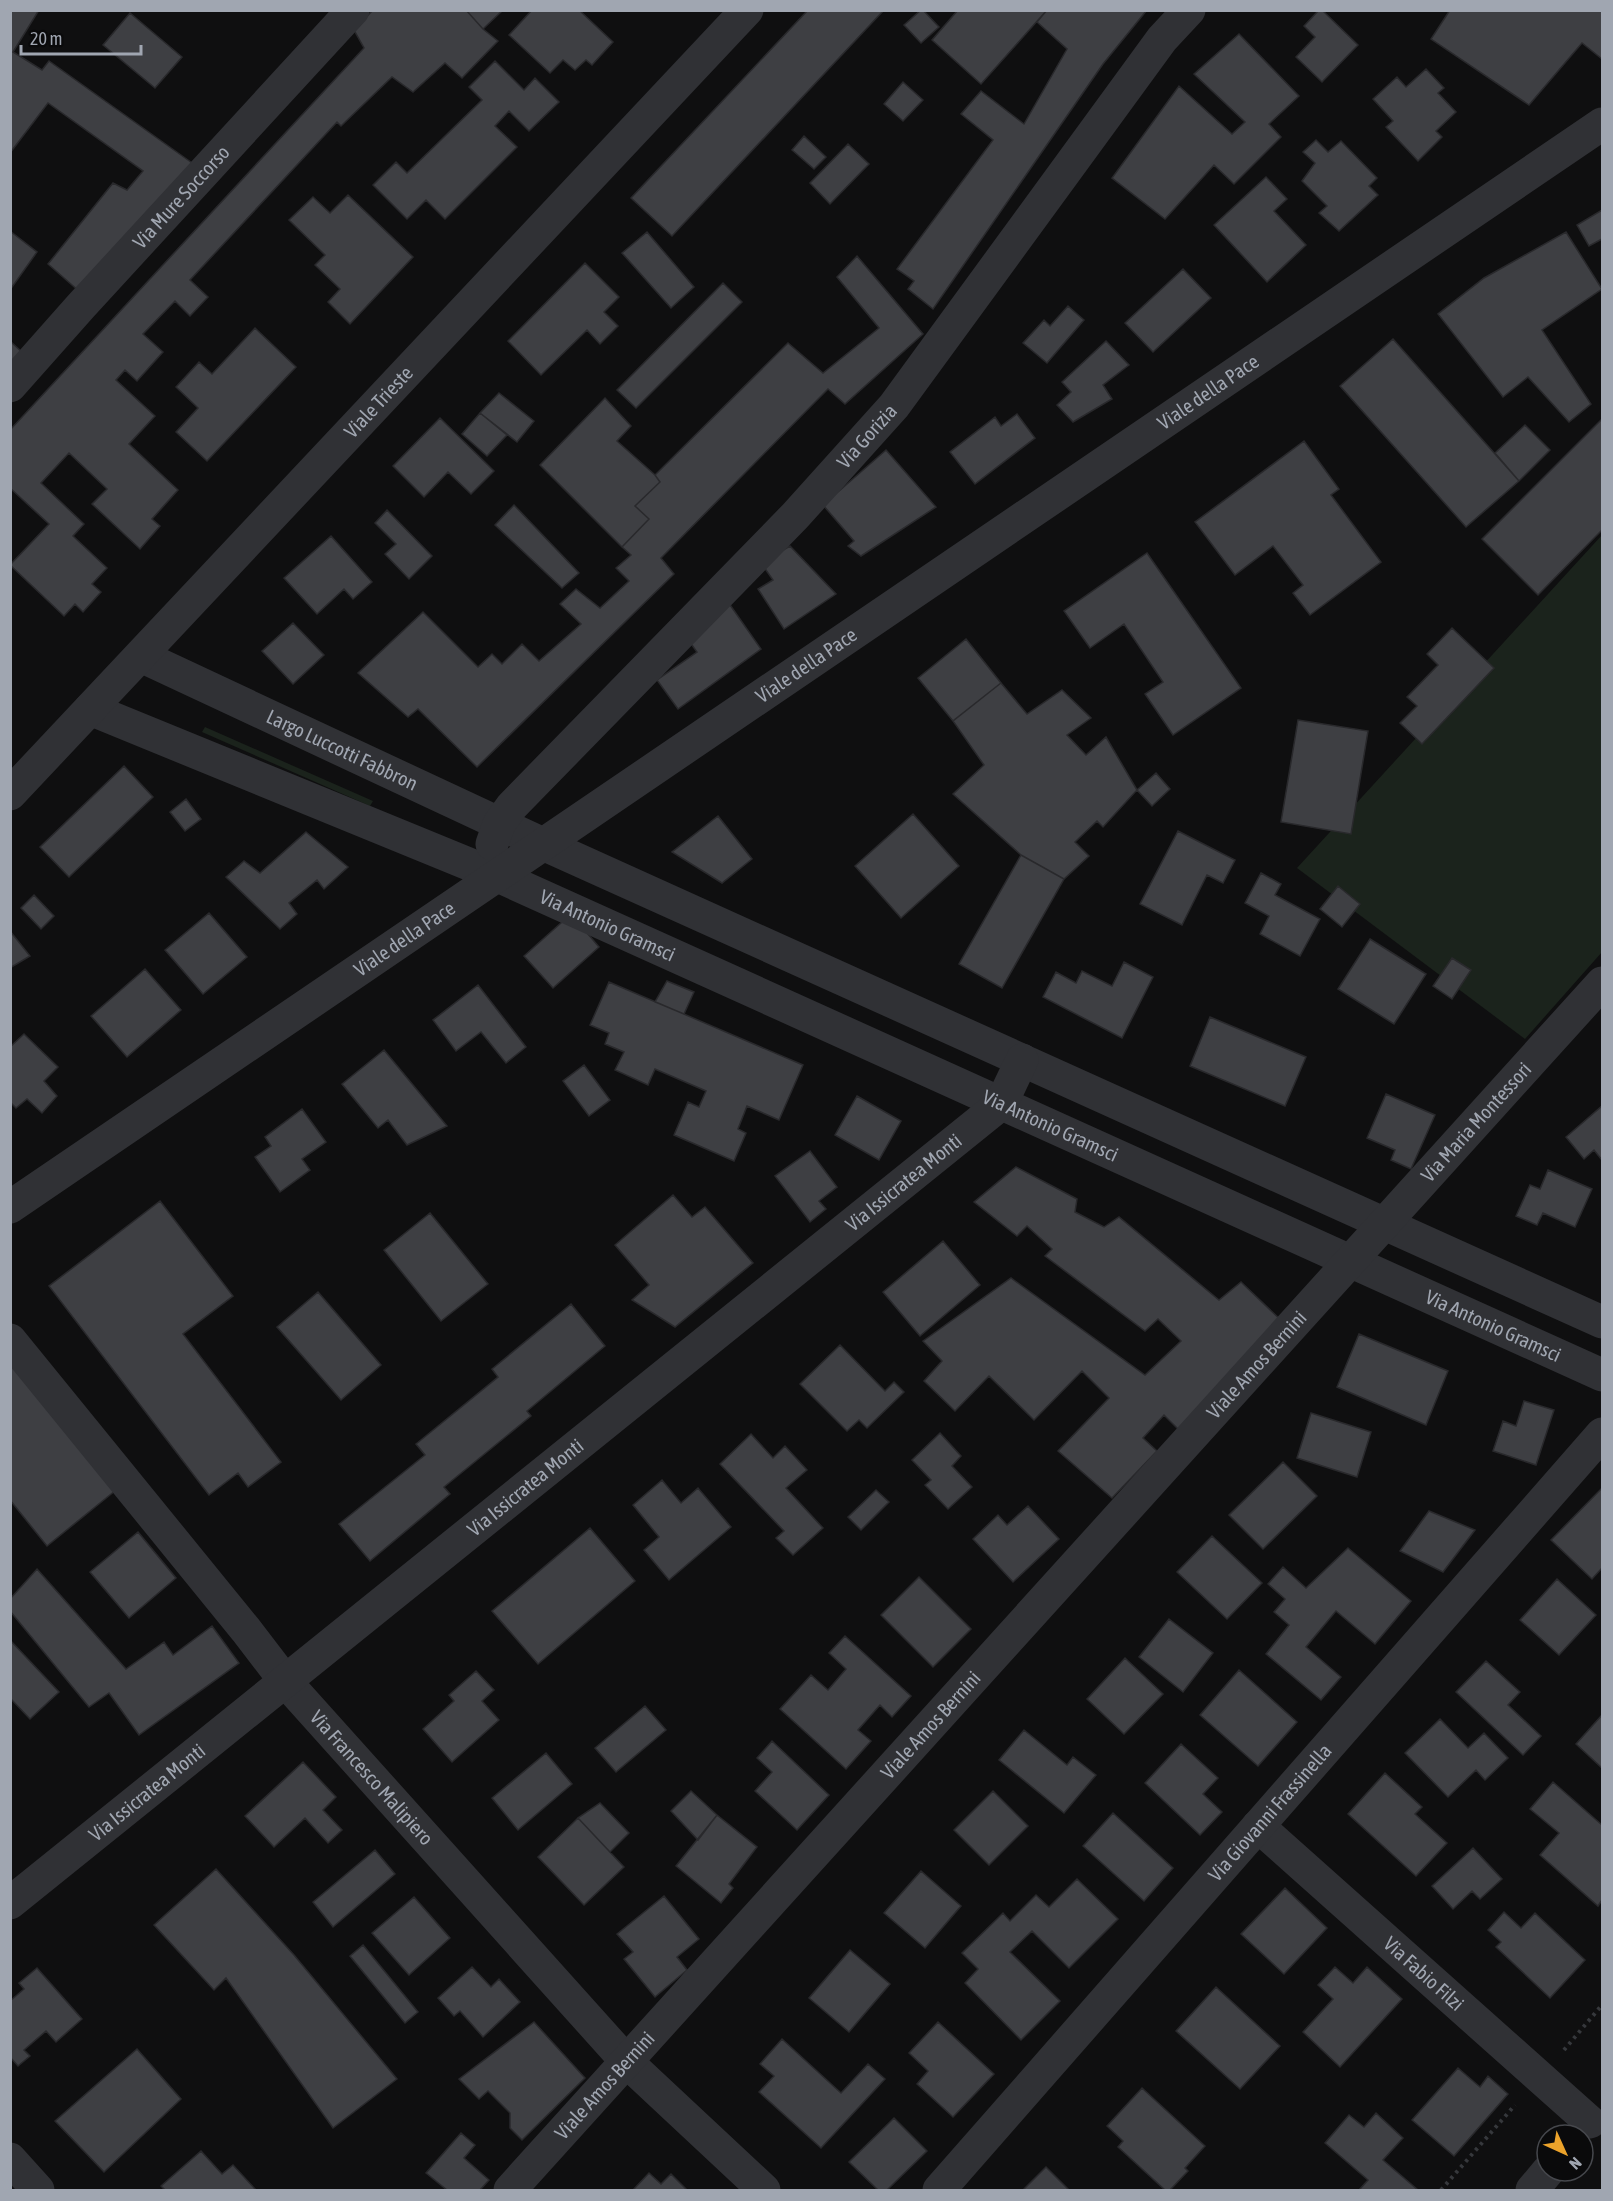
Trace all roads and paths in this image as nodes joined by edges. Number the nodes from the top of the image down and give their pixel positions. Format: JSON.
{"nodes":[{"id":1,"x":353,"y":10,"type":"edge"},
{"id":2,"x":747,"y":10,"type":"edge"},
{"id":3,"x":1189,"y":10,"type":"edge"},
{"id":4,"x":1602,"y":124,"type":"edge"},
{"id":5,"x":10,"y":386,"type":"edge"},
{"id":6,"x":141,"y":656,"type":"junction"},
{"id":7,"x":90,"y":709,"type":"junction"},
{"id":8,"x":10,"y":794,"type":"edge"},
{"id":9,"x":499,"y":824,"type":"junction"},
{"id":10,"x":543,"y":844,"type":"junction"},
{"id":11,"x":498,"y":876,"type":"junction"},
{"id":12,"x":1602,"y":983,"type":"edge"},
{"id":13,"x":1022,"y":1060,"type":"junction"},
{"id":14,"x":1001,"y":1104,"type":"junction"},
{"id":15,"x":10,"y":1207,"type":"edge"},
{"id":16,"x":1385,"y":1224,"type":"junction"},
{"id":17,"x":1352,"y":1262,"type":"junction"},
{"id":18,"x":1602,"y":1322,"type":"edge"},
{"id":19,"x":10,"y":1340,"type":"edge"},
{"id":20,"x":1602,"y":1375,"type":"edge"},
{"id":21,"x":1602,"y":1434,"type":"edge"},
{"id":22,"x":285,"y":1681,"type":"junction"},
{"id":23,"x":1258,"y":1826,"type":"junction"},
{"id":24,"x":10,"y":1903,"type":"edge"},
{"id":25,"x":627,"y":2062,"type":"junction"},
{"id":26,"x":1591,"y":2122,"type":"edge"},
{"id":27,"x":10,"y":2159,"type":"edge"},
{"id":28,"x":38,"y":2190,"type":"edge"},
{"id":29,"x":510,"y":2190,"type":"edge"},
{"id":30,"x":764,"y":2190,"type":"edge"},
{"id":31,"x":939,"y":2190,"type":"edge"}],
"edges":[{"from":1,"to":5,"type":"street","name":"Via Mure Soccorso"},
{"from":2,"to":6,"type":"street","name":"Viale Trieste"},
{"from":3,"to":9,"type":"street","name":"Via Gorizia"},
{"from":4,"to":10,"type":"street","name":"Viale della Pace"},
{"from":6,"to":7,"type":"street","name":"Viale Trieste"},
{"from":6,"to":9,"type":"street","name":"Largo Luccotti Fabbron"},
{"from":7,"to":8,"type":"street","name":"Viale Trieste"},
{"from":7,"to":11,"type":"street"},
{"from":9,"to":10,"type":"street","name":"Largo Luccotti Fabbron"},
{"from":9,"to":11,"type":"street"},
{"from":10,"to":11,"type":"street","name":"Viale della Pace"},
{"from":10,"to":13,"type":"street"},
{"from":11,"to":14,"type":"street","name":"Via Antonio Gramsci"},
{"from":11,"to":15,"type":"street","name":"Viale della Pace"},
{"from":12,"to":16,"type":"street","name":"Via Maria Montessori"},
{"from":13,"to":14,"type":"street","name":"Via Issicratea Monti"},
{"from":13,"to":16,"type":"street"},
{"from":14,"to":17,"type":"street","name":"Via Antonio Gramsci"},
{"from":14,"to":22,"type":"street","name":"Via Issicratea Monti"},
{"from":16,"to":17,"type":"street","name":"Via Maria Montessori"},
{"from":16,"to":18,"type":"street"},
{"from":17,"to":20,"type":"street","name":"Via Antonio Gramsci"},
{"from":17,"to":25,"type":"street","name":"Viale Amos Bernini"},
{"from":19,"to":22,"type":"street","name":"Via Francesco Malipiero"},
{"from":21,"to":23,"type":"street","name":"Via Giovanni Frassinella"},
{"from":22,"to":24,"type":"street","name":"Via Issicratea Monti"},
{"from":22,"to":25,"type":"street","name":"Via Francesco Malipiero"},
{"from":23,"to":26,"type":"street","name":"Via Fabio Filzi"},
{"from":23,"to":31,"type":"street","name":"Via Giovanni Frassinella"},
{"from":25,"to":29,"type":"street","name":"Viale Amos Bernini"},
{"from":25,"to":30,"type":"street","name":"Via Francesco Malipiero"},
{"from":27,"to":28,"type":"street"}]}
